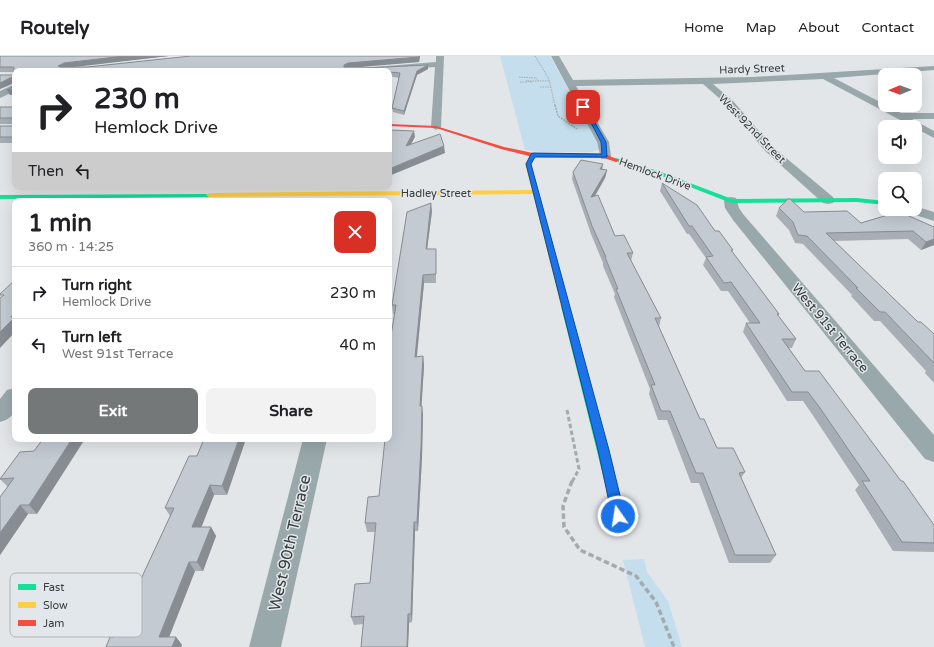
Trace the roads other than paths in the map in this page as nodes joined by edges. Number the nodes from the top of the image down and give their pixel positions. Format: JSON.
{"nodes":[{"id":1,"x":555,"y":56,"type":"edge"},
{"id":2,"x":440,"y":60,"type":"edge"},
{"id":3,"x":374,"y":68,"type":"edge"},
{"id":4,"x":934,"y":68,"type":"edge"},
{"id":5,"x":826,"y":77,"type":"junction"},
{"id":6,"x":706,"y":82,"type":"junction"},
{"id":7,"x":570,"y":83,"type":"junction"},
{"id":8,"x":12,"y":89,"type":"edge"},
{"id":9,"x":0,"y":95,"type":"edge"},
{"id":10,"x":898,"y":116,"type":"junction"},
{"id":11,"x":934,"y":116,"type":"edge"},
{"id":12,"x":392,"y":125,"type":"edge"},
{"id":13,"x":436,"y":127,"type":"junction"},
{"id":14,"x":934,"y":135,"type":"edge"},
{"id":15,"x":533,"y":155,"type":"junction"},
{"id":16,"x":605,"y":156,"type":"junction"},
{"id":17,"x":535,"y":192,"type":"junction"},
{"id":18,"x":0,"y":197,"type":"edge"},
{"id":19,"x":373,"y":197,"type":"edge"},
{"id":20,"x":179,"y":198,"type":"edge"},
{"id":21,"x":828,"y":200,"type":"junction"},
{"id":22,"x":731,"y":201,"type":"junction"},
{"id":23,"x":878,"y":202,"type":"edge"},
{"id":24,"x":922,"y":213,"type":"edge"},
{"id":25,"x":934,"y":217,"type":"edge"},
{"id":26,"x":12,"y":400,"type":"edge"},
{"id":27,"x":0,"y":414,"type":"edge"},
{"id":28,"x":314,"y":442,"type":"edge"},
{"id":29,"x":934,"y":452,"type":"edge"},
{"id":30,"x":618,"y":516,"type":"dead end"},
{"id":31,"x":265,"y":647,"type":"edge"}],
"edges":[{"from":1,"to":7,"type":"street"},
{"from":2,"to":3,"type":"street"},
{"from":2,"to":13,"type":"street"},
{"from":4,"to":5,"type":"street","name":"Hardy Street"},
{"from":5,"to":6,"type":"street","name":"Hardy Street"},
{"from":5,"to":10,"type":"street"},
{"from":6,"to":7,"type":"street","name":"Hardy Street"},
{"from":6,"to":21,"type":"street","name":"West 92nd Street"},
{"from":7,"to":16,"type":"street"},
{"from":8,"to":9,"type":"street"},
{"from":10,"to":11,"type":"street"},
{"from":10,"to":14,"type":"street"},
{"from":12,"to":13,"type":"street","name":"Hemlock Drive"},
{"from":13,"to":15,"type":"street","name":"Hemlock Drive"},
{"from":15,"to":16,"type":"street","name":"Hemlock Drive"},
{"from":15,"to":17,"type":"street"},
{"from":16,"to":22,"type":"street","name":"Hemlock Drive"},
{"from":17,"to":19,"type":"street","name":"Hadley Street"},
{"from":17,"to":30,"type":"street"},
{"from":18,"to":20,"type":"street","name":"Hadley Street"},
{"from":19,"to":20,"type":"street","name":"Hadley Street"},
{"from":21,"to":22,"type":"street","name":"Hemlock Drive"},
{"from":21,"to":23,"type":"street"},
{"from":22,"to":29,"type":"street","name":"West 91st Terrace"},
{"from":24,"to":25,"type":"street"},
{"from":26,"to":27,"type":"street"},
{"from":28,"to":31,"type":"street","name":"West 90th Terrace"}]}
